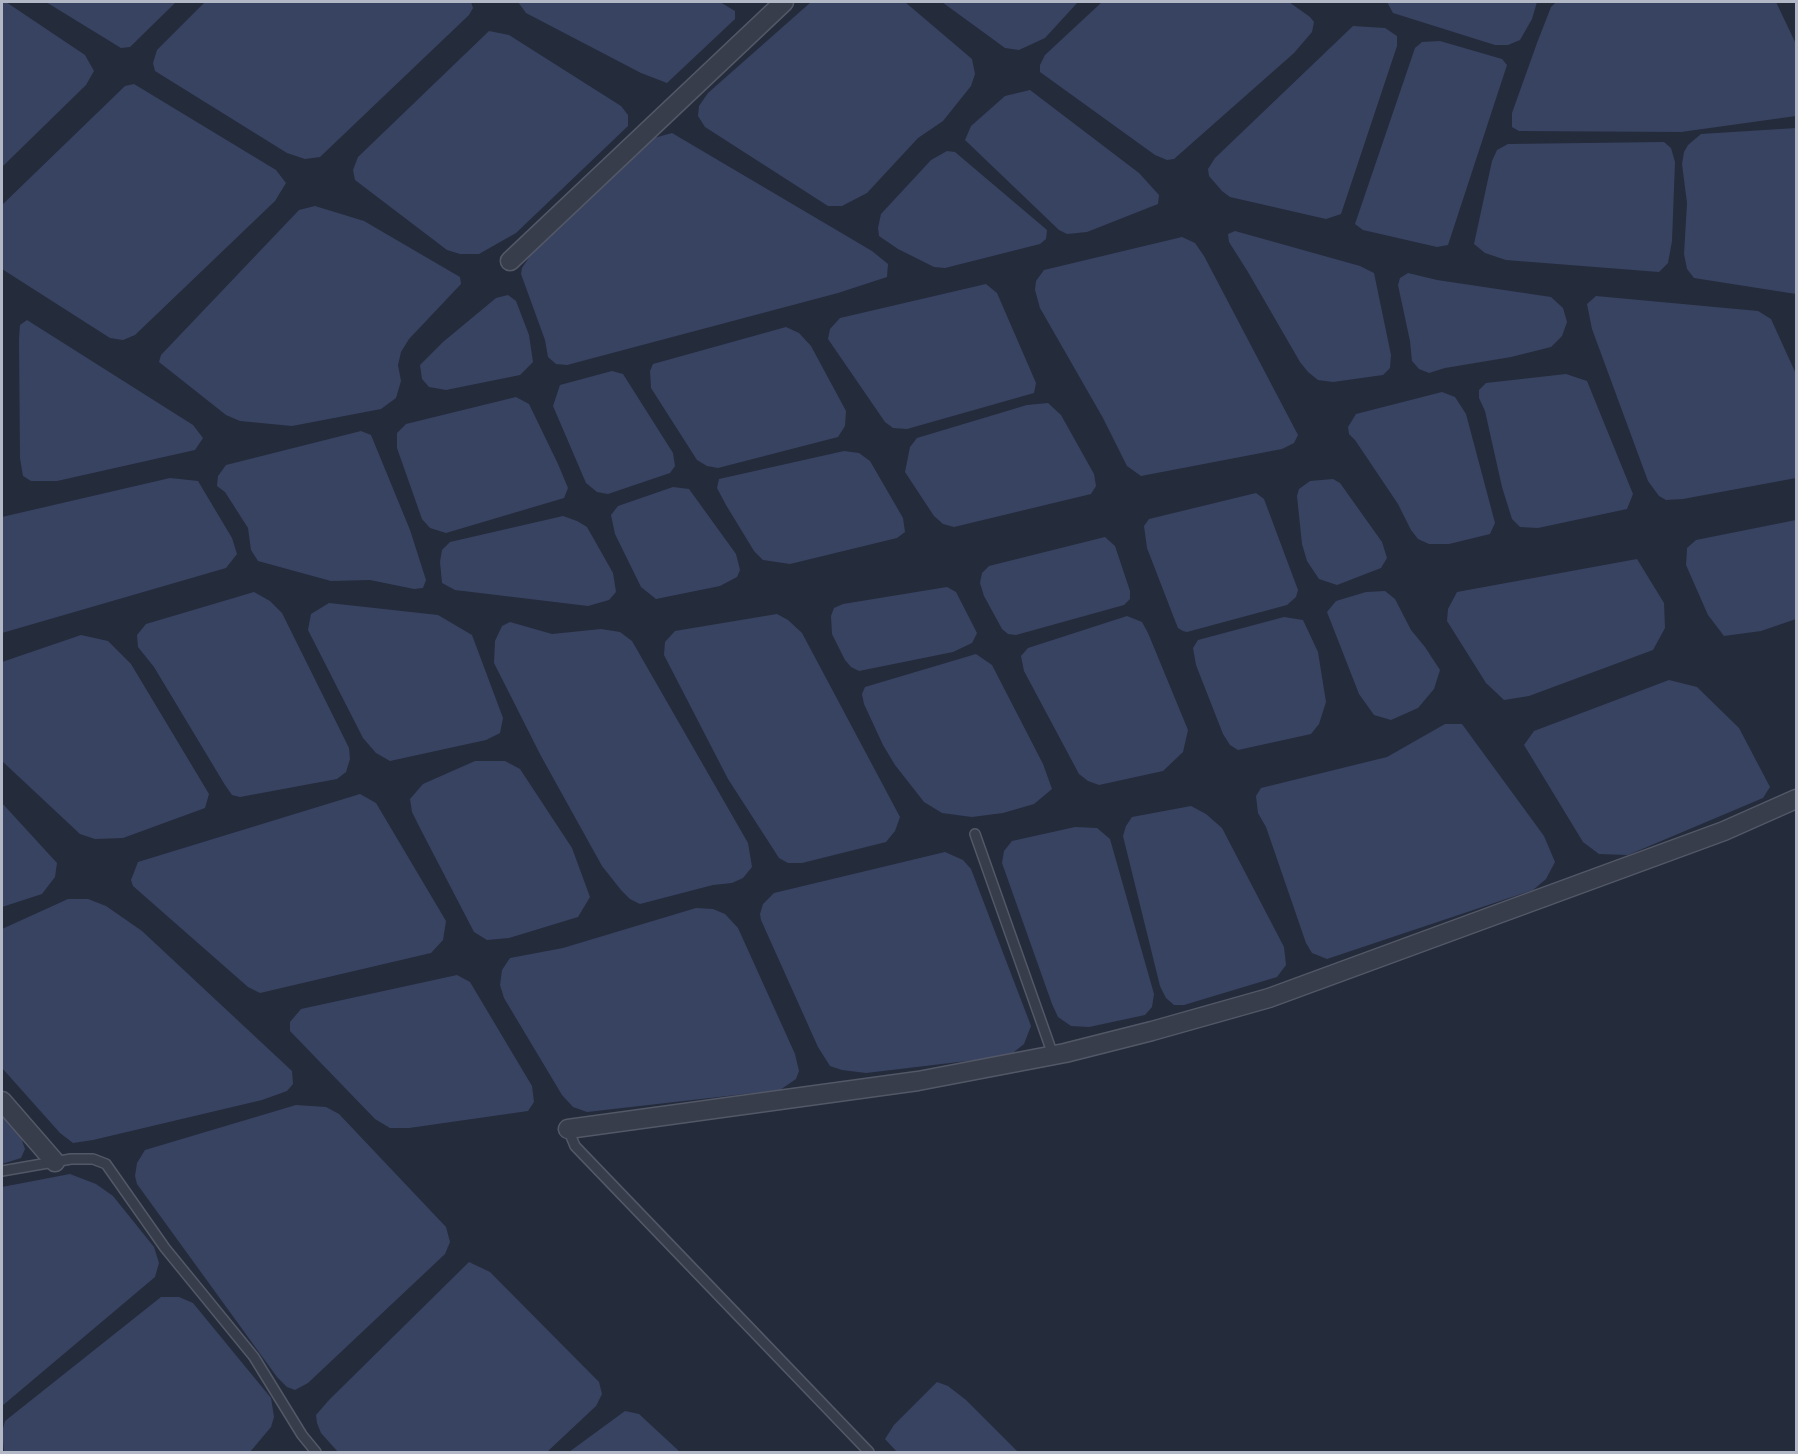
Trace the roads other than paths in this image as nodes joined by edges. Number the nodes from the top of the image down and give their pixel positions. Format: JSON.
{"nodes":[{"id":1,"x":784,"y":2,"type":"edge"},
{"id":2,"x":510,"y":261,"type":"dead end"},
{"id":3,"x":1797,"y":799,"type":"edge"},
{"id":4,"x":975,"y":834,"type":"dead end"},
{"id":5,"x":1053,"y":1055,"type":"junction"},
{"id":6,"x":2,"y":1101,"type":"edge"},
{"id":7,"x":568,"y":1129,"type":"joint"},
{"id":8,"x":55,"y":1162,"type":"junction"},
{"id":9,"x":2,"y":1172,"type":"edge"},
{"id":10,"x":316,"y":1452,"type":"edge"},
{"id":11,"x":869,"y":1452,"type":"edge"}],
"edges":[{"from":1,"to":2,"type":"street"},
{"from":3,"to":5,"type":"street"},
{"from":4,"to":5,"type":"lane"},
{"from":5,"to":7,"type":"street"},
{"from":6,"to":8,"type":"street"},
{"from":7,"to":11,"type":"lane"},
{"from":8,"to":9,"type":"lane"},
{"from":8,"to":10,"type":"lane"}]}
